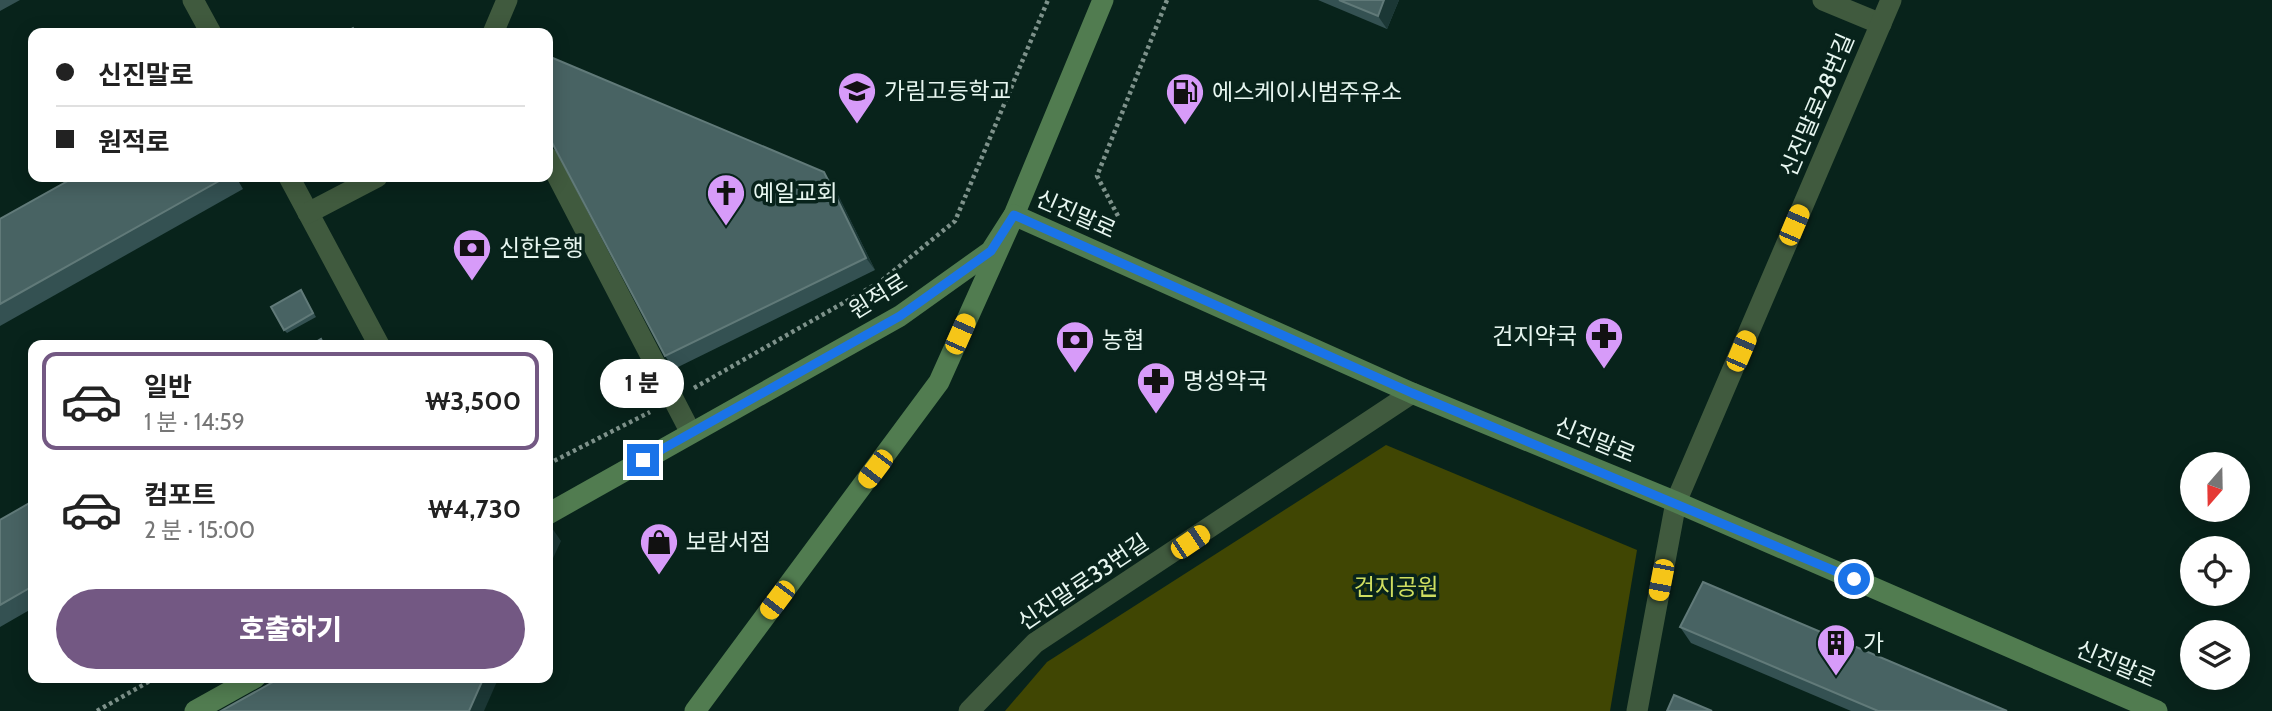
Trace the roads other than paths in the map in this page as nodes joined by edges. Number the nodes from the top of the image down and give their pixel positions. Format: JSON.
{"nodes":[{"id":1,"x":193,"y":0,"type":"edge"},
{"id":2,"x":507,"y":0,"type":"edge"},
{"id":3,"x":1103,"y":0,"type":"edge"},
{"id":4,"x":1823,"y":0,"type":"edge"},
{"id":5,"x":1891,"y":0,"type":"edge"},
{"id":6,"x":1881,"y":24,"type":"junction"},
{"id":7,"x":208,"y":28,"type":"edge"},
{"id":8,"x":495,"y":28,"type":"edge"},
{"id":9,"x":553,"y":168,"type":"edge"},
{"id":10,"x":292,"y":182,"type":"edge"},
{"id":11,"x":367,"y":182,"type":"edge"},
{"id":12,"x":308,"y":213,"type":"junction"},
{"id":13,"x":1014,"y":215,"type":"junction"},
{"id":14,"x":376,"y":340,"type":"edge"},
{"id":15,"x":1412,"y":393,"type":"junction"},
{"id":16,"x":691,"y":433,"type":"junction"},
{"id":17,"x":1676,"y":502,"type":"junction"},
{"id":18,"x":553,"y":511,"type":"edge"},
{"id":19,"x":245,"y":683,"type":"edge"},
{"id":20,"x":195,"y":711,"type":"edge"},
{"id":21,"x":695,"y":711,"type":"edge"},
{"id":22,"x":970,"y":711,"type":"edge"},
{"id":23,"x":1637,"y":711,"type":"edge"},
{"id":24,"x":2157,"y":711,"type":"edge"}],
"edges":[{"from":1,"to":7,"type":"street"},
{"from":2,"to":8,"type":"street"},
{"from":3,"to":13,"type":"street","name":"원적로"},
{"from":4,"to":6,"type":"street"},
{"from":5,"to":6,"type":"street","name":"신진말로28번길"},
{"from":6,"to":17,"type":"street","name":"신진말로28번길"},
{"from":9,"to":16,"type":"street"},
{"from":10,"to":12,"type":"street"},
{"from":11,"to":12,"type":"street"},
{"from":12,"to":14,"type":"street"},
{"from":13,"to":15,"type":"street","name":"신진말로"},
{"from":13,"to":16,"type":"street","name":"원적로"},
{"from":13,"to":21,"type":"street"},
{"from":15,"to":17,"type":"street","name":"신진말로"},
{"from":15,"to":22,"type":"street","name":"신진말로33번길"},
{"from":16,"to":18,"type":"street","name":"원적로"},
{"from":17,"to":23,"type":"street","name":"신진말로28번길"},
{"from":17,"to":24,"type":"street","name":"신진말로"},
{"from":19,"to":20,"type":"street"}]}
